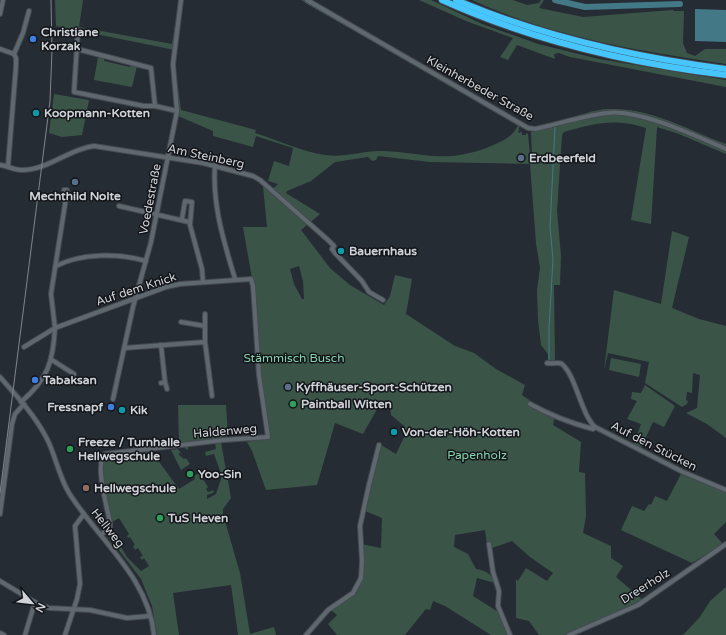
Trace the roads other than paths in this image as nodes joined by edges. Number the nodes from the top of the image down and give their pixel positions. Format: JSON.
{"nodes":[{"id":1,"x":3,"y":0,"type":"edge"},
{"id":2,"x":181,"y":0,"type":"edge"},
{"id":3,"x":306,"y":0,"type":"edge"},
{"id":4,"x":442,"y":0,"type":"edge"},
{"id":5,"x":456,"y":0,"type":"edge"},
{"id":6,"x":30,"y":11,"type":"dead end"},
{"id":7,"x":0,"y":14,"type":"edge"},
{"id":8,"x":78,"y":30,"type":"dead end"},
{"id":9,"x":0,"y":49,"type":"edge"},
{"id":10,"x":78,"y":49,"type":"junction"},
{"id":11,"x":14,"y":54,"type":"junction"},
{"id":12,"x":726,"y":69,"type":"edge"},
{"id":13,"x":726,"y":75,"type":"edge"},
{"id":14,"x":155,"y":106,"type":"junction"},
{"id":15,"x":177,"y":111,"type":"junction"},
{"id":16,"x":726,"y":148,"type":"edge"},
{"id":17,"x":168,"y":158,"type":"junction"},
{"id":18,"x":0,"y":165,"type":"edge"},
{"id":19,"x":215,"y":165,"type":"junction"},
{"id":20,"x":8,"y":166,"type":"junction"},
{"id":21,"x":64,"y":190,"type":"dead end"},
{"id":22,"x":119,"y":206,"type":"dead end"},
{"id":23,"x":157,"y":215,"type":"junction"},
{"id":24,"x":182,"y":219,"type":"junction"},
{"id":25,"x":189,"y":222,"type":"junction"},
{"id":26,"x":146,"y":261,"type":"junction"},
{"id":27,"x":56,"y":266,"type":"junction"},
{"id":28,"x":235,"y":279,"type":"junction"},
{"id":29,"x":203,"y":282,"type":"junction"},
{"id":30,"x":136,"y":297,"type":"junction"},
{"id":31,"x":383,"y":300,"type":"dead end"},
{"id":32,"x":205,"y":314,"type":"dead end"},
{"id":33,"x":181,"y":322,"type":"dead end"},
{"id":34,"x":205,"y":326,"type":"junction"},
{"id":35,"x":55,"y":328,"type":"junction"},
{"id":36,"x":205,"y":342,"type":"junction"},
{"id":37,"x":161,"y":345,"type":"junction"},
{"id":38,"x":24,"y":347,"type":"dead end"},
{"id":39,"x":124,"y":348,"type":"junction"},
{"id":40,"x":52,"y":360,"type":"junction"},
{"id":41,"x":547,"y":362,"type":"dead end"},
{"id":42,"x":0,"y":377,"type":"edge"},
{"id":43,"x":72,"y":380,"type":"dead end"},
{"id":44,"x":167,"y":389,"type":"dead end"},
{"id":45,"x":212,"y":396,"type":"dead end"},
{"id":46,"x":113,"y":399,"type":"dead end"},
{"id":47,"x":22,"y":403,"type":"junction"},
{"id":48,"x":530,"y":404,"type":"dead end"},
{"id":49,"x":595,"y":427,"type":"junction"},
{"id":50,"x":268,"y":437,"type":"joint"},
{"id":51,"x":379,"y":445,"type":"dead end"},
{"id":52,"x":726,"y":490,"type":"edge"},
{"id":53,"x":0,"y":514,"type":"edge"},
{"id":54,"x":84,"y":514,"type":"junction"},
{"id":55,"x":101,"y":536,"type":"junction"},
{"id":56,"x":489,"y":544,"type":"dead end"},
{"id":57,"x":726,"y":544,"type":"edge"},
{"id":58,"x":0,"y":580,"type":"edge"},
{"id":59,"x":35,"y":602,"type":"junction"},
{"id":60,"x":73,"y":609,"type":"junction"},
{"id":61,"x":150,"y":616,"type":"junction"},
{"id":62,"x":0,"y":633,"type":"edge"},
{"id":63,"x":4,"y":635,"type":"edge"},
{"id":64,"x":25,"y":635,"type":"edge"},
{"id":65,"x":65,"y":635,"type":"edge"},
{"id":66,"x":154,"y":635,"type":"edge"},
{"id":67,"x":306,"y":635,"type":"edge"},
{"id":68,"x":510,"y":635,"type":"edge"},
{"id":69,"x":569,"y":635,"type":"edge"}],
"edges":[{"from":1,"to":7,"type":"street"},
{"from":2,"to":15,"type":"street","name":"Voedestraße"},
{"from":3,"to":16,"type":"street","name":"Kleinherbeder Straße"},
{"from":4,"to":13,"type":"highway"},
{"from":5,"to":12,"type":"highway"},
{"from":6,"to":11,"type":"street"},
{"from":8,"to":10,"type":"street"},
{"from":9,"to":11,"type":"street"},
{"from":10,"to":14,"type":"street"},
{"from":10,"to":14,"type":"street"},
{"from":11,"to":20,"type":"street"},
{"from":14,"to":15,"type":"street"},
{"from":15,"to":17,"type":"street","name":"Voedestraße"},
{"from":17,"to":19,"type":"street","name":"Am Steinberg"},
{"from":17,"to":20,"type":"street","name":"Am Steinberg"},
{"from":17,"to":23,"type":"street","name":"Voedestraße"},
{"from":18,"to":20,"type":"street","name":"Am Steinberg"},
{"from":19,"to":28,"type":"street"},
{"from":19,"to":31,"type":"street","name":"Am Steinberg"},
{"from":21,"to":27,"type":"street"},
{"from":22,"to":23,"type":"street"},
{"from":23,"to":24,"type":"street"},
{"from":23,"to":26,"type":"street","name":"Voedestraße"},
{"from":24,"to":25,"type":"street"},
{"from":24,"to":25,"type":"street"},
{"from":25,"to":29,"type":"street"},
{"from":26,"to":27,"type":"street"},
{"from":26,"to":30,"type":"street","name":"Voedestraße"},
{"from":27,"to":35,"type":"street"},
{"from":28,"to":29,"type":"street","name":"Auf dem Knick"},
{"from":28,"to":50,"type":"street","name":"Auf dem Knick"},
{"from":29,"to":30,"type":"street","name":"Auf dem Knick"},
{"from":30,"to":35,"type":"street","name":"Auf dem Knick"},
{"from":30,"to":39,"type":"street","name":"Voedestraße"},
{"from":32,"to":34,"type":"street"},
{"from":33,"to":34,"type":"street"},
{"from":34,"to":36,"type":"street"},
{"from":35,"to":38,"type":"street","name":"Auf dem Knick"},
{"from":35,"to":40,"type":"street"},
{"from":36,"to":37,"type":"street"},
{"from":36,"to":45,"type":"street"},
{"from":37,"to":39,"type":"street"},
{"from":37,"to":44,"type":"street"},
{"from":39,"to":46,"type":"street","name":"Voedestraße"},
{"from":40,"to":43,"type":"street"},
{"from":40,"to":47,"type":"street"},
{"from":41,"to":49,"type":"street"},
{"from":42,"to":47,"type":"street","name":"Hellweg"},
{"from":47,"to":53,"type":"street"},
{"from":47,"to":54,"type":"street","name":"Hellweg"},
{"from":48,"to":49,"type":"street","name":"Auf den Stücken"},
{"from":49,"to":52,"type":"street","name":"Auf den Stücken"},
{"from":50,"to":55,"type":"street","name":"Haldenweg"},
{"from":51,"to":67,"type":"street"},
{"from":54,"to":55,"type":"street","name":"Hellweg"},
{"from":54,"to":60,"type":"street"},
{"from":55,"to":61,"type":"street","name":"Hellweg"},
{"from":56,"to":68,"type":"street"},
{"from":57,"to":69,"type":"street","name":"Dreerholz"},
{"from":58,"to":59,"type":"street"},
{"from":59,"to":60,"type":"street"},
{"from":59,"to":64,"type":"street"},
{"from":60,"to":61,"type":"street"},
{"from":60,"to":65,"type":"street"},
{"from":61,"to":66,"type":"street","name":"Hellweg"},
{"from":62,"to":63,"type":"street"}]}
